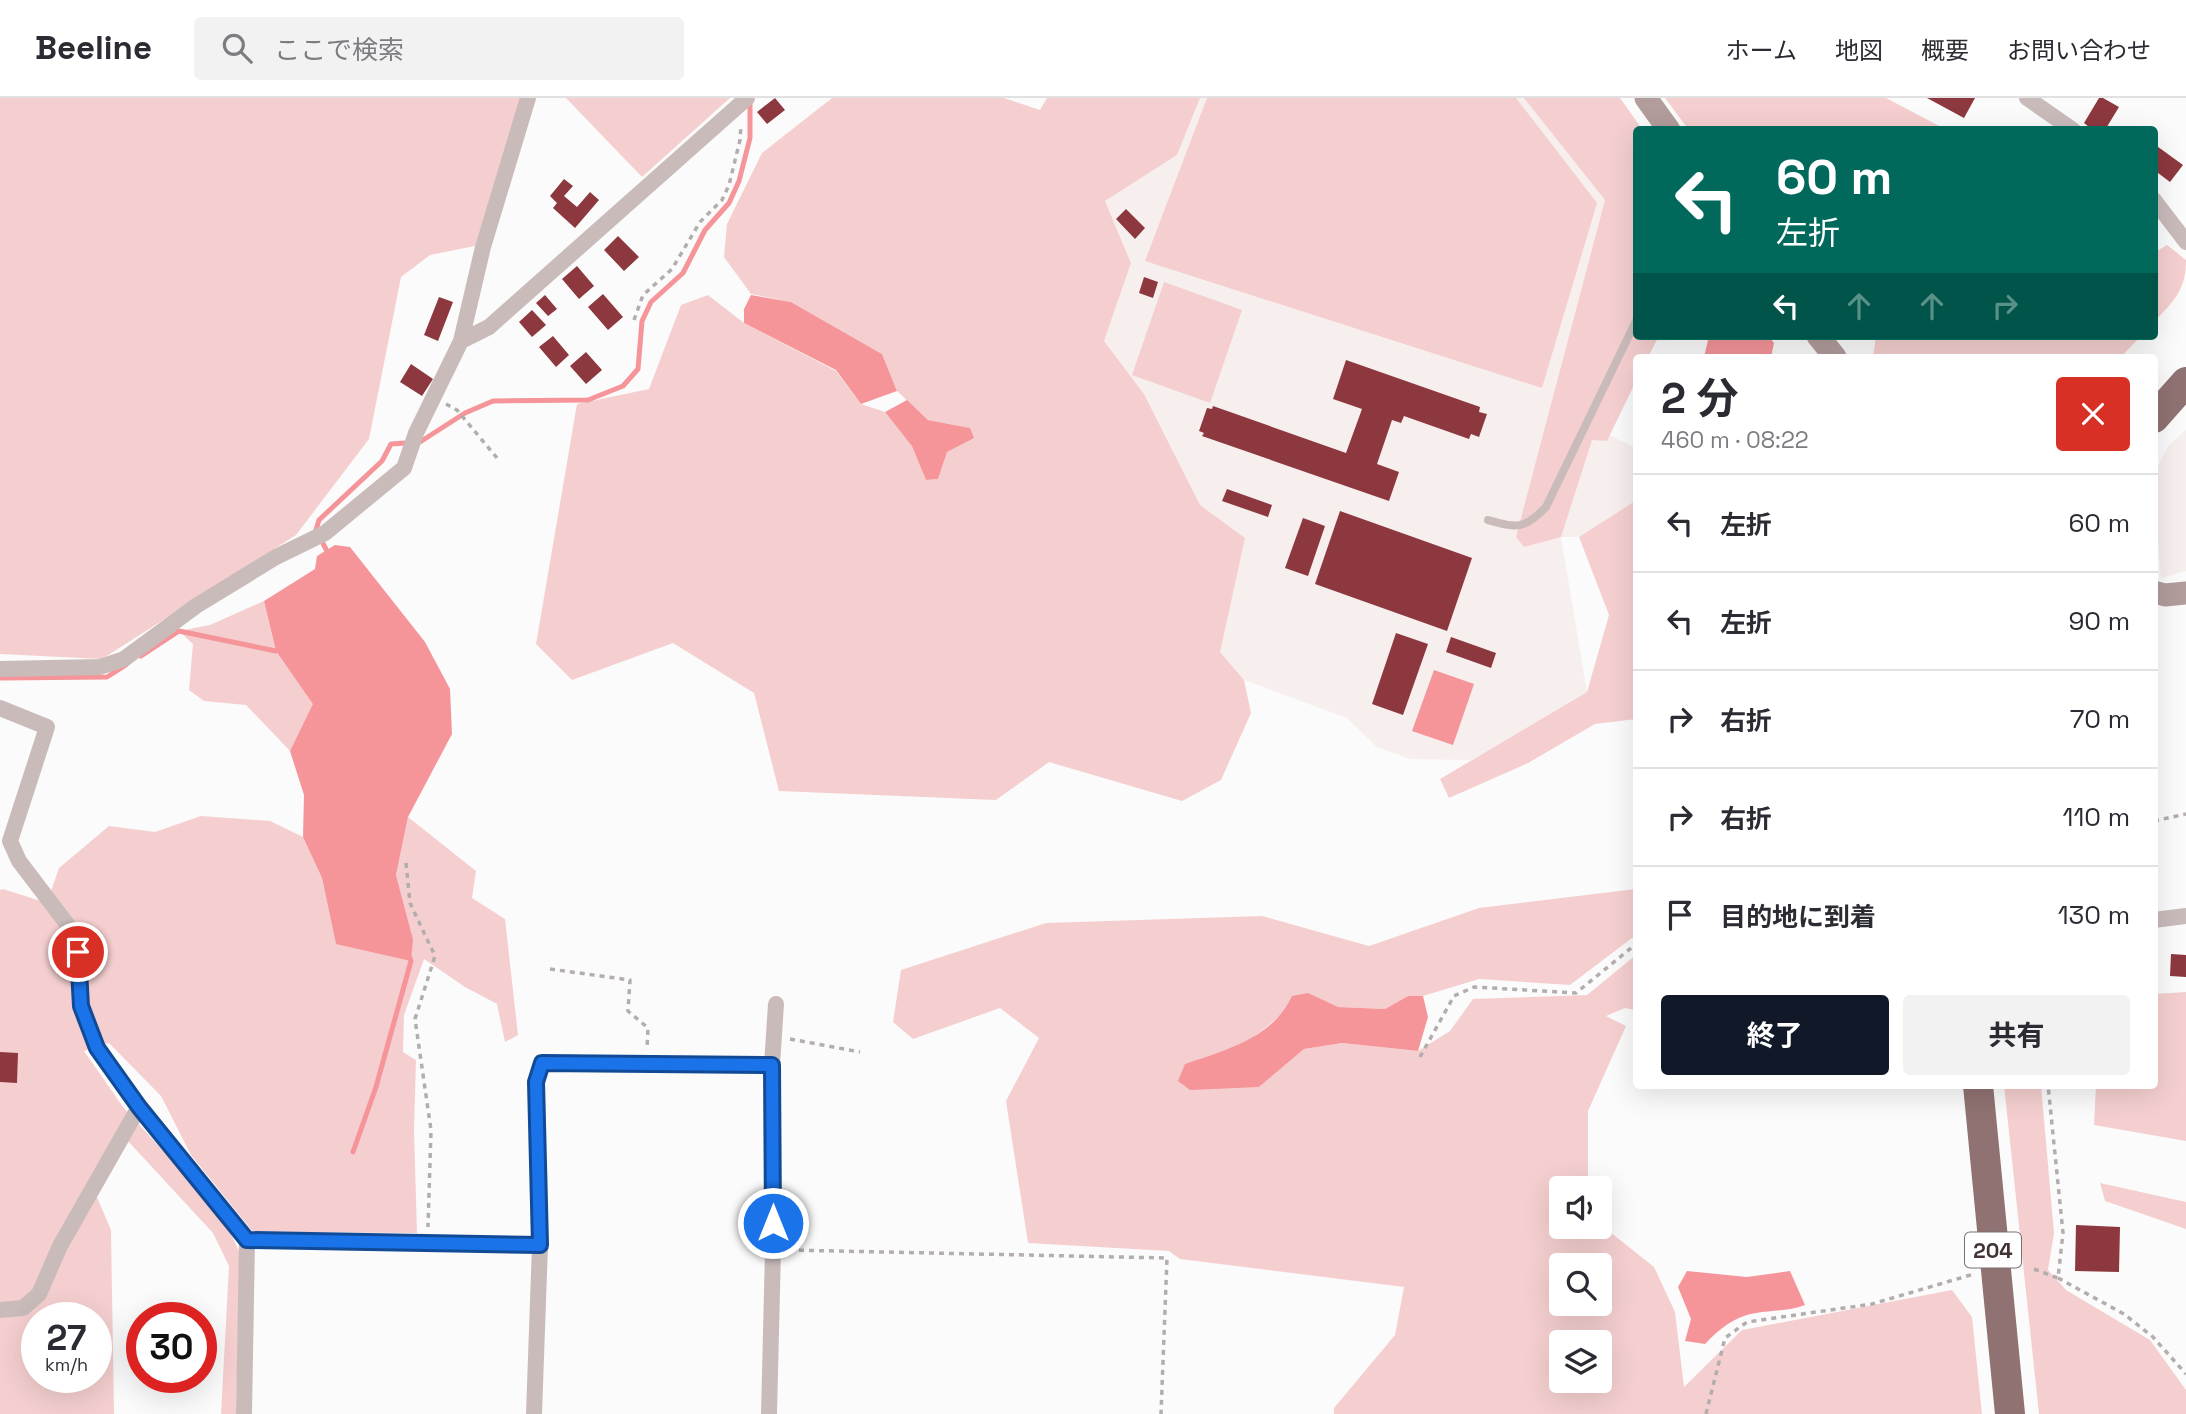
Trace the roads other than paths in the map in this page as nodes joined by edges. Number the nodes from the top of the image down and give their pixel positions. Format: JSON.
{"nodes":[{"id":1,"x":528,"y":98,"type":"edge"},
{"id":2,"x":1646,"y":98,"type":"edge"},
{"id":3,"x":2027,"y":98,"type":"edge"},
{"id":4,"x":745,"y":100,"type":"edge"},
{"id":5,"x":1666,"y":126,"type":"edge"},
{"id":6,"x":2067,"y":126,"type":"edge"},
{"id":7,"x":2158,"y":205,"type":"edge"},
{"id":8,"x":2186,"y":242,"type":"edge"},
{"id":9,"x":1633,"y":327,"type":"edge"},
{"id":10,"x":1821,"y":340,"type":"edge"},
{"id":11,"x":461,"y":341,"type":"junction"},
{"id":12,"x":1833,"y":354,"type":"edge"},
{"id":13,"x":2186,"y":382,"type":"edge"},
{"id":14,"x":2158,"y":414,"type":"edge"},
{"id":15,"x":1488,"y":520,"type":"dead end"},
{"id":16,"x":2158,"y":593,"type":"edge"},
{"id":17,"x":2186,"y":593,"type":"edge"},
{"id":18,"x":0,"y":669,"type":"edge"},
{"id":19,"x":0,"y":708,"type":"edge"},
{"id":20,"x":2186,"y":916,"type":"edge"},
{"id":21,"x":2158,"y":920,"type":"edge"},
{"id":22,"x":776,"y":1004,"type":"dead end"},
{"id":23,"x":772,"y":1065,"type":"junction"},
{"id":24,"x":1978,"y":1089,"type":"edge"},
{"id":25,"x":139,"y":1107,"type":"junction"},
{"id":26,"x":247,"y":1240,"type":"junction"},
{"id":27,"x":540,"y":1245,"type":"junction"},
{"id":28,"x":0,"y":1310,"type":"edge"},
{"id":29,"x":244,"y":1414,"type":"edge"},
{"id":30,"x":534,"y":1414,"type":"edge"},
{"id":31,"x":769,"y":1414,"type":"edge"},
{"id":32,"x":2010,"y":1414,"type":"edge"}],
"edges":[{"from":1,"to":11,"type":"street"},
{"from":2,"to":5,"type":"street"},
{"from":3,"to":6,"type":"street"},
{"from":4,"to":11,"type":"street"},
{"from":7,"to":8,"type":"street"},
{"from":9,"to":15,"type":"lane"},
{"from":10,"to":12,"type":"street"},
{"from":11,"to":18,"type":"street"},
{"from":13,"to":14,"type":"highway"},
{"from":16,"to":17,"type":"street"},
{"from":19,"to":25,"type":"street"},
{"from":20,"to":21,"type":"street"},
{"from":22,"to":23,"type":"street"},
{"from":23,"to":27,"type":"street"},
{"from":23,"to":31,"type":"street"},
{"from":24,"to":32,"type":"highway","number":"204"},
{"from":25,"to":26,"type":"street"},
{"from":25,"to":28,"type":"street"},
{"from":26,"to":27,"type":"street"},
{"from":26,"to":29,"type":"street"},
{"from":27,"to":30,"type":"street"}]}
